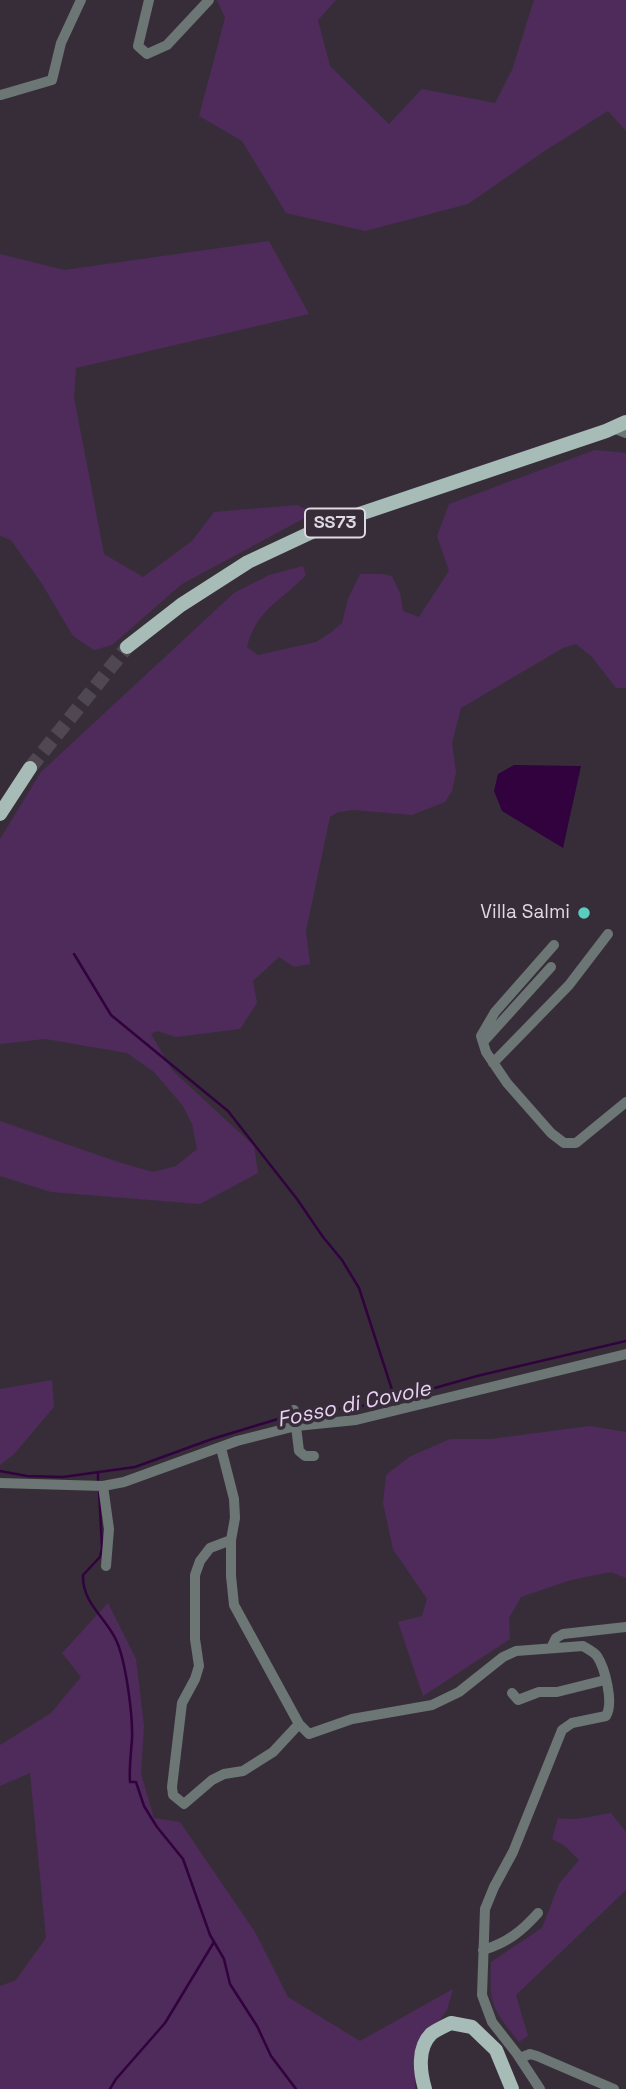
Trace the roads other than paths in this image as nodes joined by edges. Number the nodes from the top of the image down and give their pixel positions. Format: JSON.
{"nodes":[{"id":1,"x":81,"y":0,"type":"edge"},
{"id":2,"x":149,"y":0,"type":"edge"},
{"id":3,"x":209,"y":0,"type":"edge"},
{"id":4,"x":1,"y":95,"type":"edge"},
{"id":5,"x":621,"y":428,"type":"edge"},
{"id":6,"x":127,"y":647,"type":"tunnel mouth"},
{"id":7,"x":30,"y":768,"type":"tunnel mouth"},
{"id":8,"x":0,"y":814,"type":"edge"},
{"id":9,"x":608,"y":934,"type":"dead end"},
{"id":10,"x":554,"y":945,"type":"dead end"},
{"id":11,"x":551,"y":967,"type":"dead end"},
{"id":12,"x":483,"y":1042,"type":"junction"},
{"id":13,"x":493,"y":1063,"type":"junction"},
{"id":14,"x":626,"y":1102,"type":"edge"},
{"id":15,"x":626,"y":1354,"type":"edge"},
{"id":16,"x":296,"y":1418,"type":"junction"},
{"id":17,"x":221,"y":1448,"type":"junction"},
{"id":18,"x":314,"y":1456,"type":"dead end"},
{"id":19,"x":0,"y":1483,"type":"edge"},
{"id":20,"x":103,"y":1486,"type":"junction"},
{"id":21,"x":232,"y":1540,"type":"junction"},
{"id":22,"x":106,"y":1566,"type":"dead end"},
{"id":23,"x":626,"y":1627,"type":"edge"},
{"id":24,"x":551,"y":1648,"type":"junction"},
{"id":25,"x":605,"y":1681,"type":"junction"},
{"id":26,"x":512,"y":1693,"type":"dead end"},
{"id":27,"x":299,"y":1724,"type":"junction"},
{"id":28,"x":538,"y":1913,"type":"dead end"},
{"id":29,"x":483,"y":1950,"type":"junction"},
{"id":30,"x":520,"y":2058,"type":"junction"},
{"id":31,"x":425,"y":2089,"type":"edge"},
{"id":32,"x":512,"y":2089,"type":"edge"},
{"id":33,"x":540,"y":2089,"type":"edge"},
{"id":34,"x":614,"y":2089,"type":"edge"}],
"edges":[{"from":1,"to":4,"type":"street"},
{"from":2,"to":3,"type":"street"},
{"from":5,"to":6,"type":"main road","number":"SS73"},
{"from":7,"to":8,"type":"main road"},
{"from":9,"to":13,"type":"street"},
{"from":10,"to":12,"type":"street"},
{"from":11,"to":12,"type":"street"},
{"from":12,"to":13,"type":"street"},
{"from":13,"to":14,"type":"street"},
{"from":15,"to":16,"type":"street"},
{"from":16,"to":17,"type":"street"},
{"from":16,"to":18,"type":"street"},
{"from":17,"to":20,"type":"street"},
{"from":17,"to":21,"type":"street"},
{"from":19,"to":20,"type":"street"},
{"from":20,"to":22,"type":"street"},
{"from":21,"to":27,"type":"street"},
{"from":21,"to":27,"type":"street"},
{"from":23,"to":24,"type":"street"},
{"from":24,"to":25,"type":"street"},
{"from":24,"to":27,"type":"street"},
{"from":25,"to":26,"type":"street"},
{"from":25,"to":29,"type":"street"},
{"from":28,"to":29,"type":"street"},
{"from":29,"to":30,"type":"street"},
{"from":30,"to":33,"type":"street"},
{"from":30,"to":34,"type":"street"},
{"from":31,"to":32,"type":"main road"}]}
